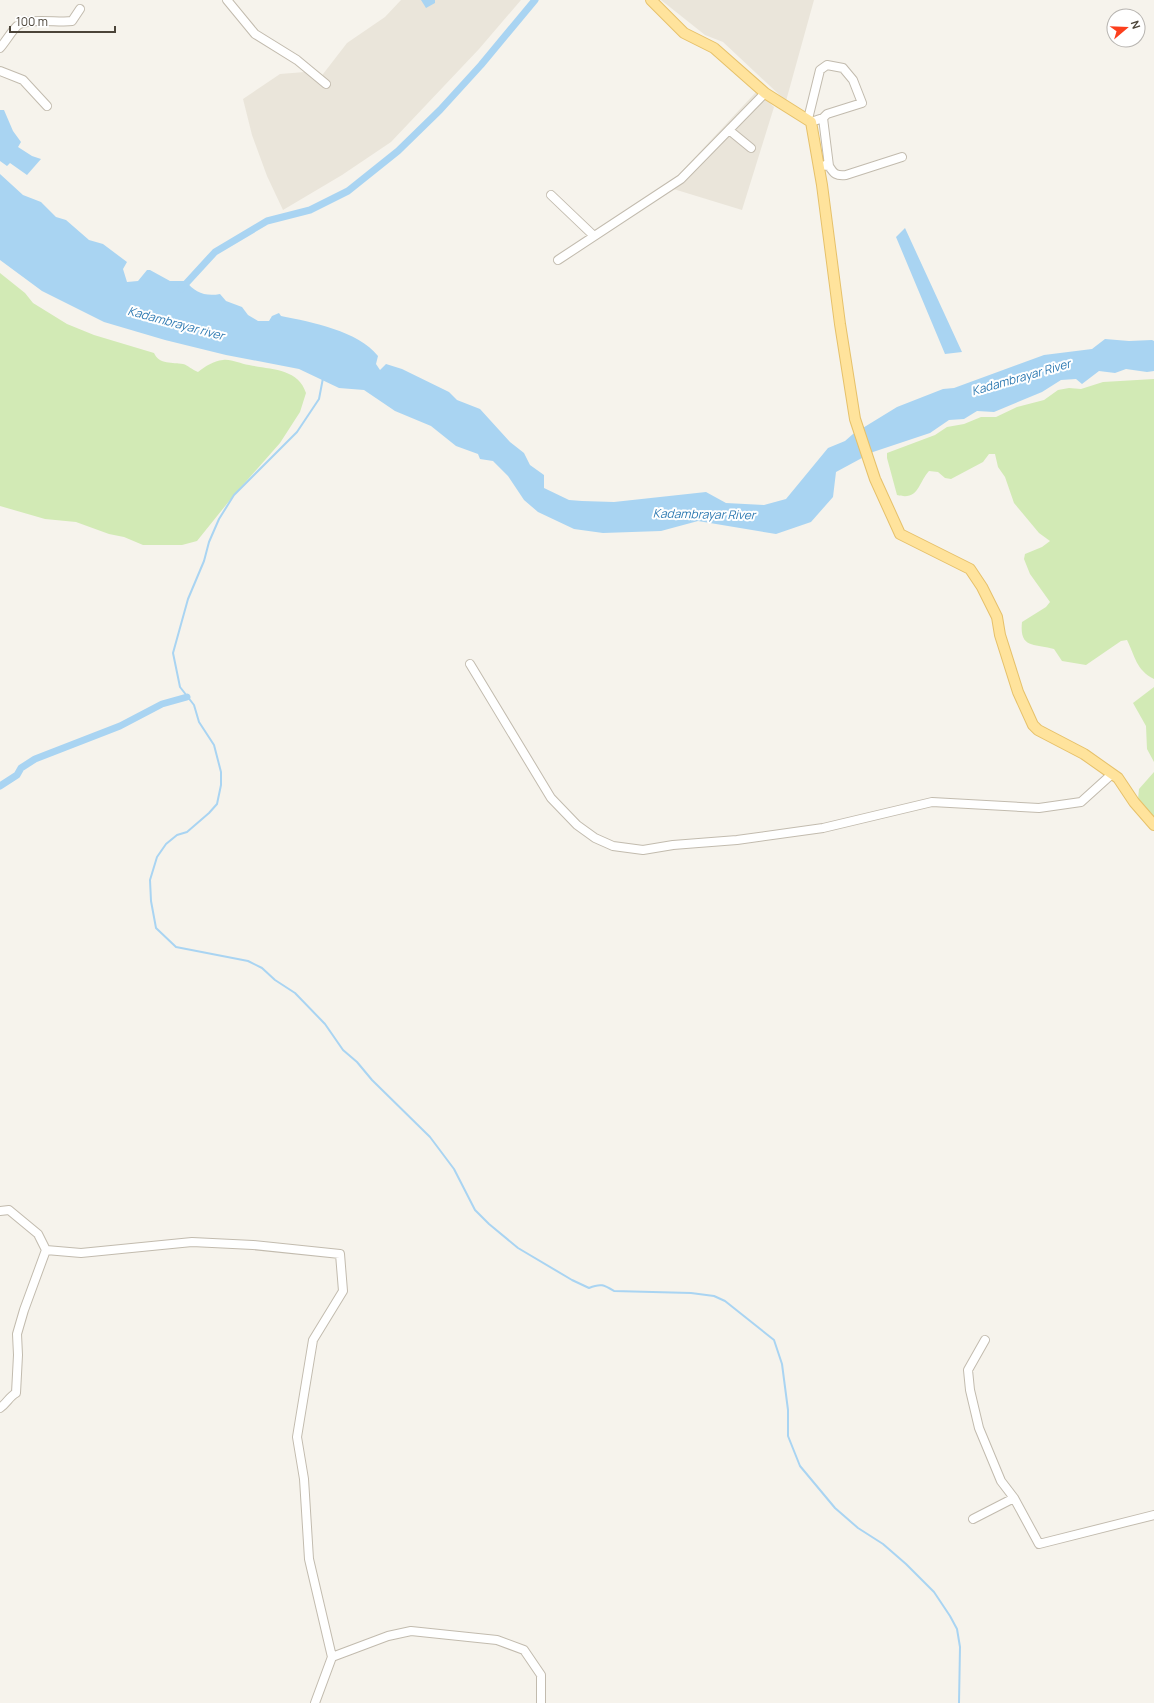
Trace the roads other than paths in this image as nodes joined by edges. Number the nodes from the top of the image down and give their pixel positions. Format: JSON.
{"nodes":[{"id":1,"x":227,"y":0,"type":"edge"},
{"id":2,"x":652,"y":0,"type":"edge"},
{"id":3,"x":80,"y":9,"type":"dead end"},
{"id":4,"x":0,"y":48,"type":"edge"},
{"id":5,"x":0,"y":71,"type":"edge"},
{"id":6,"x":326,"y":84,"type":"dead end"},
{"id":7,"x":766,"y":93,"type":"junction"},
{"id":8,"x":47,"y":106,"type":"dead end"},
{"id":9,"x":823,"y":118,"type":"junction"},
{"id":10,"x":809,"y":120,"type":"junction"},
{"id":11,"x":729,"y":130,"type":"junction"},
{"id":12,"x":751,"y":148,"type":"dead end"},
{"id":13,"x":902,"y":157,"type":"dead end"},
{"id":14,"x":818,"y":165,"type":"junction"},
{"id":15,"x":829,"y":166,"type":"junction"},
{"id":16,"x":551,"y":195,"type":"dead end"},
{"id":17,"x":594,"y":236,"type":"junction"},
{"id":18,"x":558,"y":260,"type":"dead end"},
{"id":19,"x":470,"y":664,"type":"dead end"},
{"id":20,"x":1112,"y":774,"type":"junction"},
{"id":21,"x":1154,"y":825,"type":"edge"},
{"id":22,"x":0,"y":1211,"type":"edge"},
{"id":23,"x":46,"y":1250,"type":"junction"},
{"id":24,"x":985,"y":1340,"type":"dead end"},
{"id":25,"x":0,"y":1408,"type":"edge"},
{"id":26,"x":1014,"y":1498,"type":"junction"},
{"id":27,"x":1154,"y":1515,"type":"edge"},
{"id":28,"x":974,"y":1518,"type":"dead end"},
{"id":29,"x":332,"y":1656,"type":"junction"},
{"id":30,"x":315,"y":1703,"type":"edge"},
{"id":31,"x":541,"y":1703,"type":"edge"}],
"edges":[{"from":1,"to":6,"type":"street"},
{"from":2,"to":7,"type":"main road"},
{"from":3,"to":4,"type":"street"},
{"from":5,"to":8,"type":"street"},
{"from":7,"to":10,"type":"main road"},
{"from":7,"to":11,"type":"street"},
{"from":9,"to":10,"type":"street"},
{"from":9,"to":10,"type":"street"},
{"from":9,"to":15,"type":"street"},
{"from":10,"to":14,"type":"main road"},
{"from":11,"to":12,"type":"street"},
{"from":11,"to":17,"type":"street"},
{"from":13,"to":15,"type":"street"},
{"from":14,"to":15,"type":"street"},
{"from":14,"to":20,"type":"main road"},
{"from":16,"to":17,"type":"street"},
{"from":17,"to":18,"type":"street"},
{"from":19,"to":20,"type":"street"},
{"from":20,"to":21,"type":"main road"},
{"from":22,"to":23,"type":"street"},
{"from":23,"to":25,"type":"street"},
{"from":23,"to":29,"type":"street"},
{"from":24,"to":26,"type":"street"},
{"from":26,"to":27,"type":"street"},
{"from":26,"to":28,"type":"street"},
{"from":29,"to":30,"type":"street"},
{"from":29,"to":31,"type":"street"}]}
